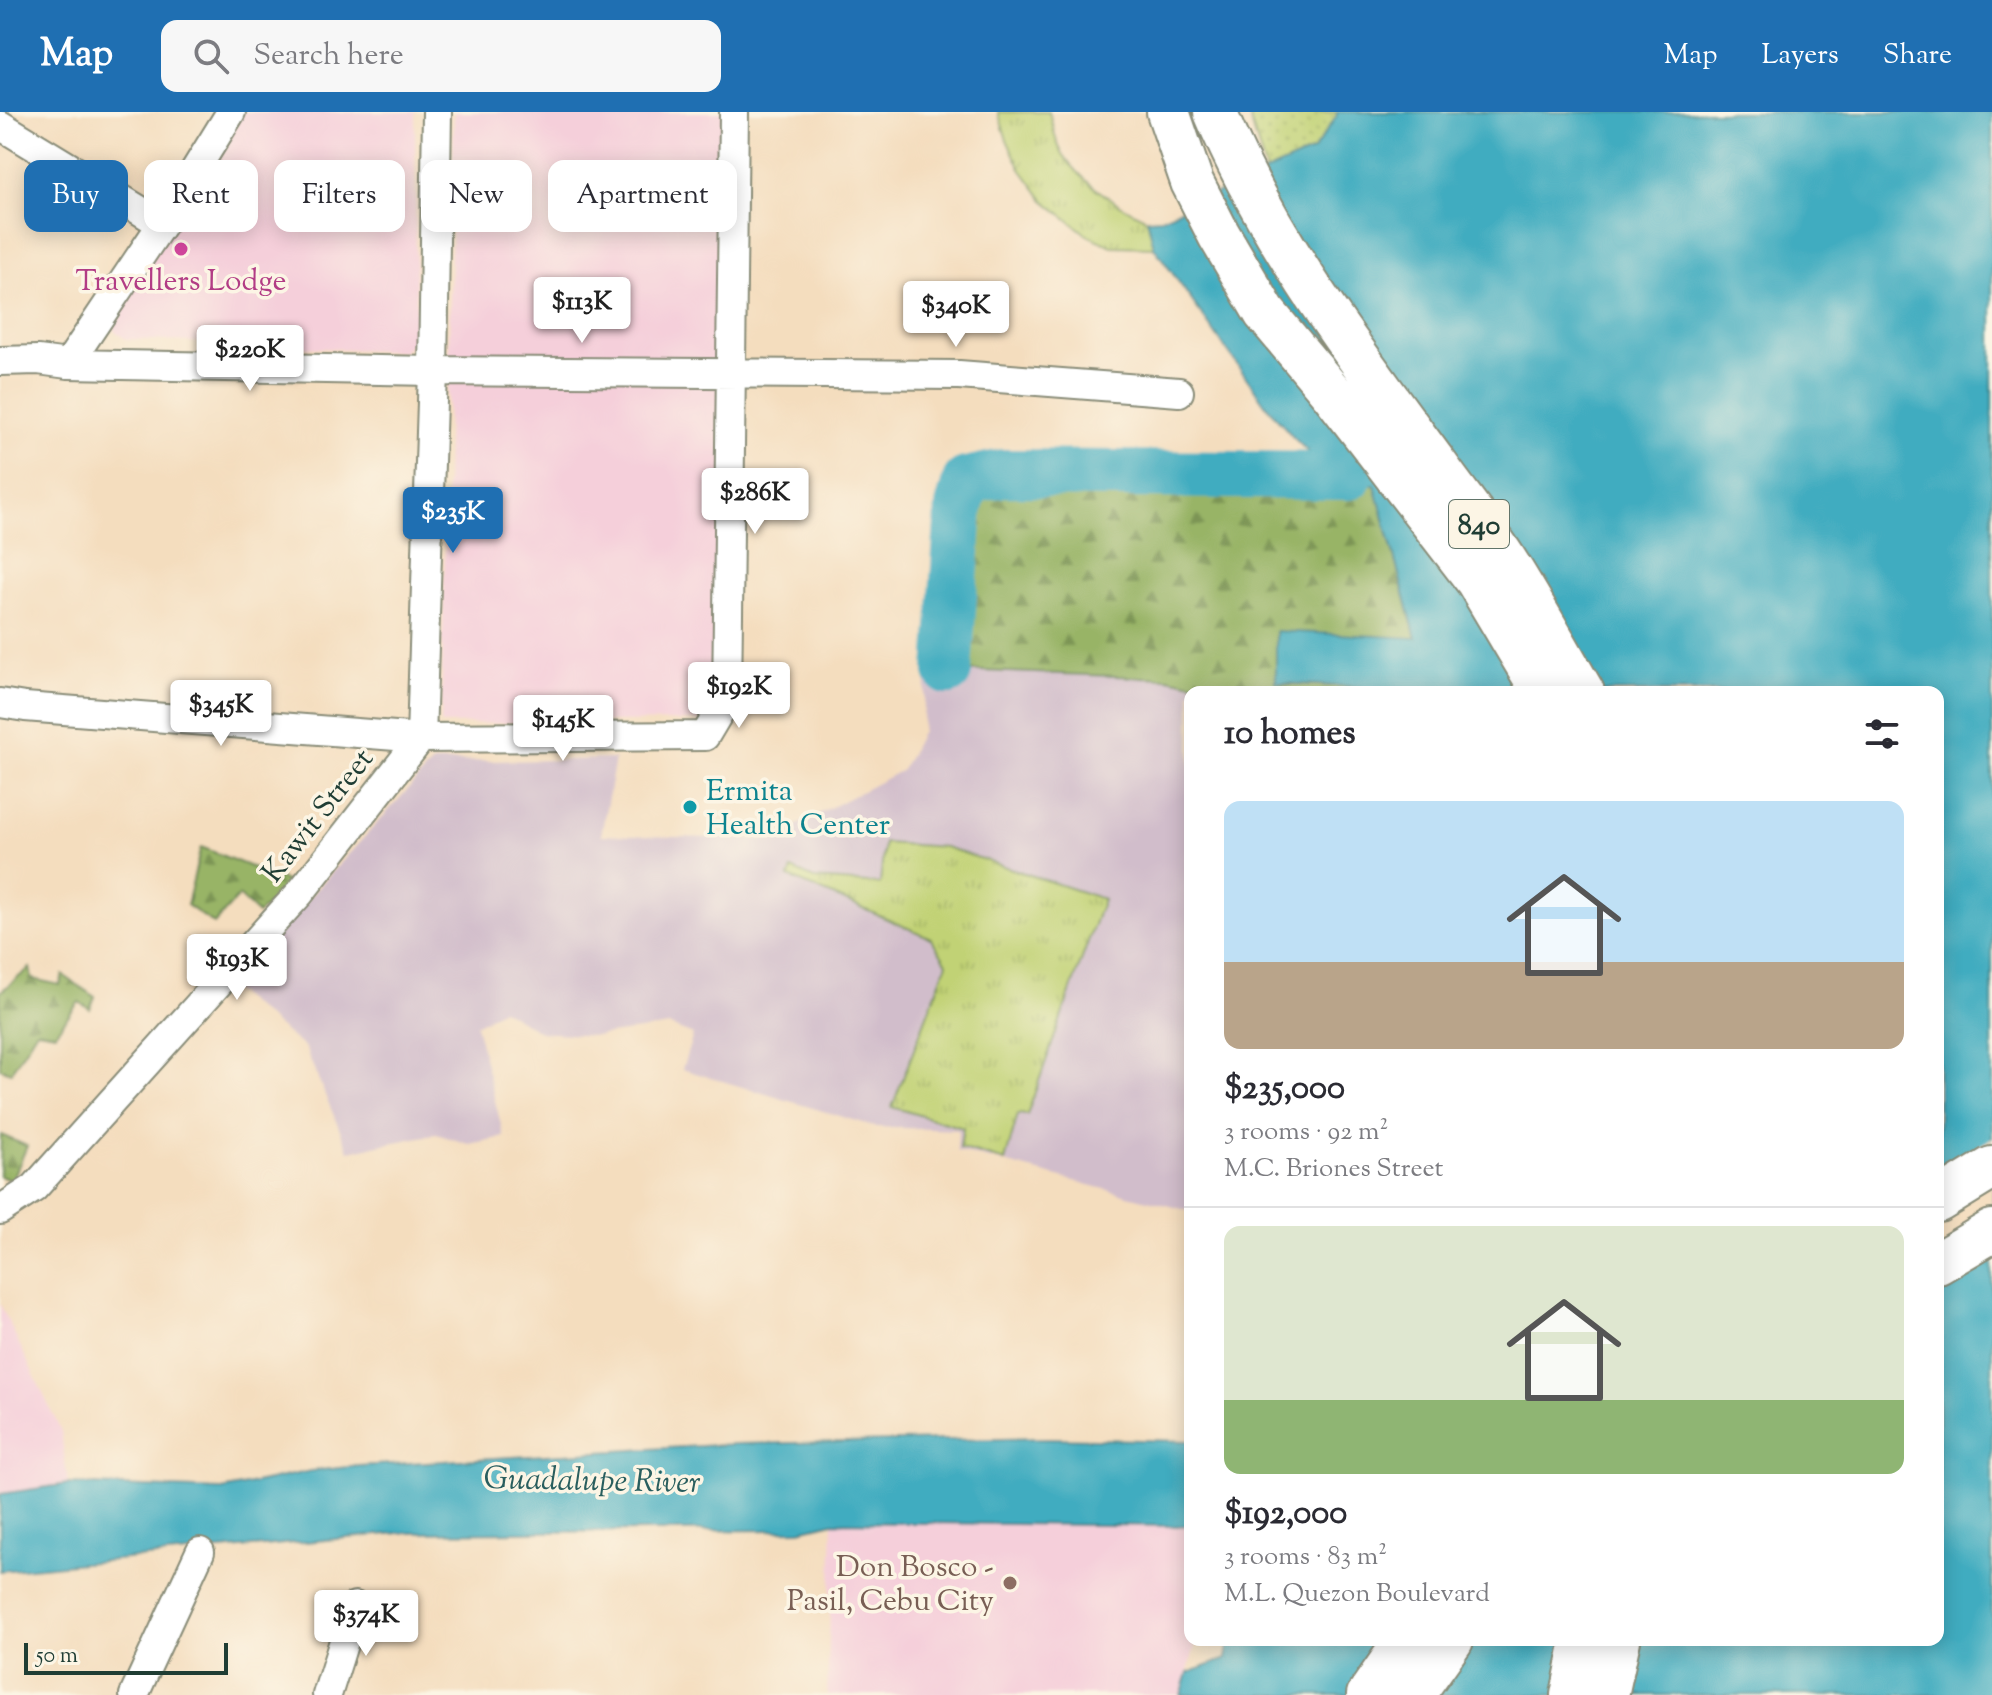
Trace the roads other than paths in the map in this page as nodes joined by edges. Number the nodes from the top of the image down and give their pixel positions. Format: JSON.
{"nodes":[{"id":1,"x":231,"y":112,"type":"edge"},
{"id":2,"x":437,"y":112,"type":"edge"},
{"id":3,"x":734,"y":112,"type":"edge"},
{"id":4,"x":1168,"y":112,"type":"edge"},
{"id":5,"x":1215,"y":112,"type":"edge"},
{"id":6,"x":0,"y":125,"type":"edge"},
{"id":7,"x":201,"y":160,"type":"edge"},
{"id":8,"x":144,"y":213,"type":"edge"},
{"id":9,"x":157,"y":232,"type":"edge"},
{"id":10,"x":0,"y":361,"type":"edge"},
{"id":11,"x":68,"y":364,"type":"junction"},
{"id":12,"x":433,"y":371,"type":"junction"},
{"id":13,"x":731,"y":372,"type":"junction"},
{"id":14,"x":1179,"y":392,"type":"dead end"},
{"id":15,"x":1539,"y":686,"type":"edge"},
{"id":16,"x":1579,"y":686,"type":"edge"},
{"id":17,"x":0,"y":703,"type":"edge"},
{"id":18,"x":421,"y":738,"type":"junction"},
{"id":19,"x":1992,"y":1168,"type":"edge"},
{"id":20,"x":1944,"y":1197,"type":"edge"},
{"id":21,"x":0,"y":1210,"type":"edge"},
{"id":22,"x":1992,"y":1231,"type":"edge"},
{"id":23,"x":1944,"y":1259,"type":"edge"},
{"id":24,"x":200,"y":1552,"type":"dead end"},
{"id":25,"x":355,"y":1606,"type":"dead end"},
{"id":26,"x":1402,"y":1646,"type":"edge"},
{"id":27,"x":1448,"y":1646,"type":"edge"},
{"id":28,"x":1582,"y":1646,"type":"edge"},
{"id":29,"x":1618,"y":1646,"type":"edge"},
{"id":30,"x":134,"y":1695,"type":"edge"},
{"id":31,"x":327,"y":1695,"type":"edge"},
{"id":32,"x":1368,"y":1695,"type":"edge"},
{"id":33,"x":1413,"y":1695,"type":"edge"},
{"id":34,"x":1572,"y":1695,"type":"edge"},
{"id":35,"x":1607,"y":1695,"type":"edge"}],
"edges":[{"from":1,"to":7,"type":"street"},
{"from":2,"to":12,"type":"street"},
{"from":3,"to":13,"type":"street"},
{"from":4,"to":15,"type":"highway","number":"840"},
{"from":5,"to":16,"type":"highway","number":"840"},
{"from":6,"to":8,"type":"street"},
{"from":9,"to":11,"type":"street"},
{"from":10,"to":11,"type":"street"},
{"from":11,"to":12,"type":"street"},
{"from":12,"to":13,"type":"street"},
{"from":12,"to":18,"type":"street"},
{"from":13,"to":14,"type":"street"},
{"from":13,"to":18,"type":"street"},
{"from":17,"to":18,"type":"street"},
{"from":18,"to":21,"type":"street","name":"Kawit Street"},
{"from":19,"to":20,"type":"highway"},
{"from":22,"to":23,"type":"highway"},
{"from":24,"to":30,"type":"street"},
{"from":25,"to":31,"type":"street"},
{"from":26,"to":32,"type":"highway"},
{"from":27,"to":33,"type":"highway"},
{"from":28,"to":34,"type":"highway"},
{"from":29,"to":35,"type":"highway"}]}
